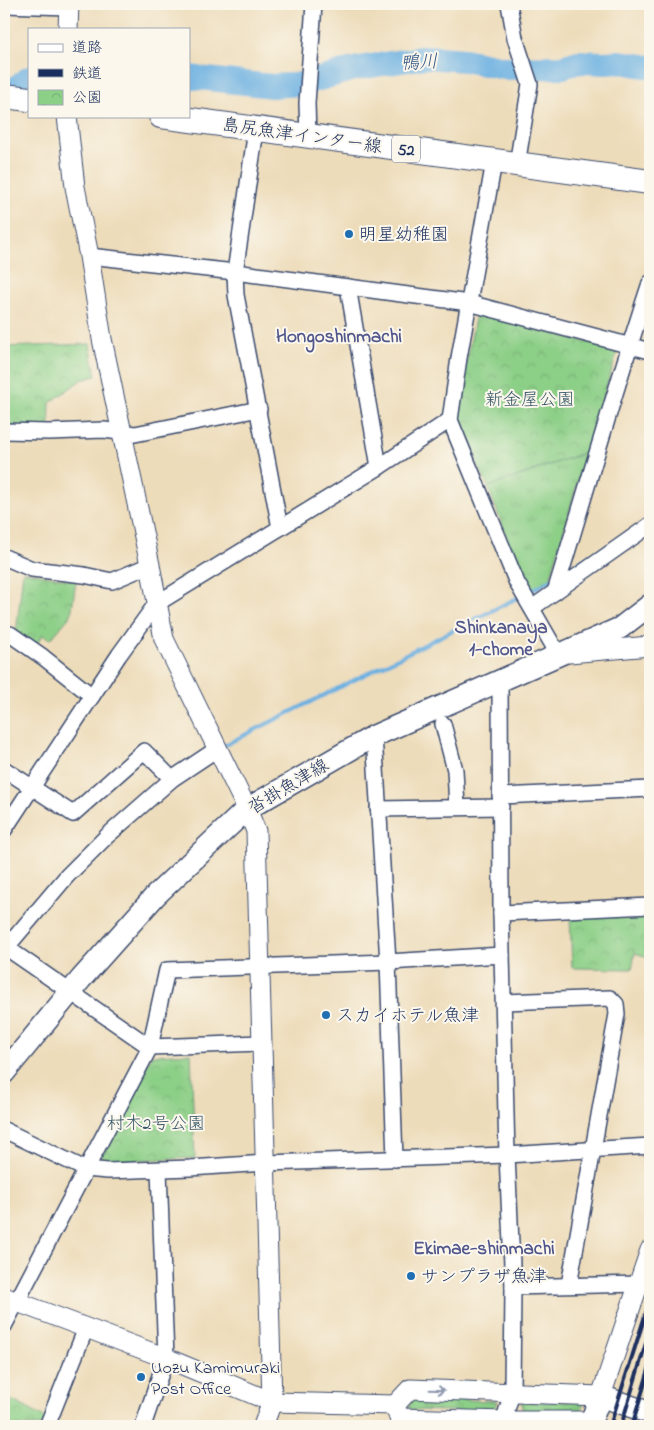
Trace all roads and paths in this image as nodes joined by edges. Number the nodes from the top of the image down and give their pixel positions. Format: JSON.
{"nodes":[{"id":1,"x":4,"y":4,"type":"edge"},
{"id":2,"x":314,"y":4,"type":"edge"},
{"id":3,"x":509,"y":4,"type":"edge"},
{"id":4,"x":69,"y":5,"type":"edge"},
{"id":5,"x":68,"y":28,"type":"edge"},
{"id":6,"x":68,"y":118,"type":"edge"},
{"id":7,"x":175,"y":118,"type":"edge"},
{"id":8,"x":256,"y":130,"type":"junction"},
{"id":9,"x":308,"y":136,"type":"junction"},
{"id":10,"x":494,"y":162,"type":"junction"},
{"id":11,"x":517,"y":165,"type":"junction"},
{"id":12,"x":650,"y":182,"type":"edge"},
{"id":13,"x":88,"y":256,"type":"junction"},
{"id":14,"x":236,"y":272,"type":"junction"},
{"id":15,"x":650,"y":283,"type":"edge"},
{"id":16,"x":348,"y":286,"type":"junction"},
{"id":17,"x":469,"y":302,"type":"junction"},
{"id":18,"x":629,"y":345,"type":"junction"},
{"id":19,"x":650,"y":351,"type":"edge"},
{"id":20,"x":259,"y":409,"type":"junction"},
{"id":21,"x":450,"y":420,"type":"junction"},
{"id":22,"x":4,"y":430,"type":"edge"},
{"id":23,"x":122,"y":432,"type":"junction"},
{"id":24,"x":379,"y":467,"type":"junction"},
{"id":25,"x":650,"y":525,"type":"edge"},
{"id":26,"x":280,"y":528,"type":"junction"},
{"id":27,"x":4,"y":557,"type":"edge"},
{"id":28,"x":150,"y":565,"type":"junction"},
{"id":29,"x":555,"y":592,"type":"junction"},
{"id":30,"x":156,"y":604,"type":"junction"},
{"id":31,"x":650,"y":605,"type":"edge"},
{"id":32,"x":532,"y":608,"type":"junction"},
{"id":33,"x":10,"y":634,"type":"dead end"},
{"id":34,"x":650,"y":646,"type":"edge"},
{"id":35,"x":558,"y":654,"type":"junction"},
{"id":36,"x":500,"y":679,"type":"junction"},
{"id":37,"x":92,"y":696,"type":"junction"},
{"id":38,"x":443,"y":724,"type":"dead end"},
{"id":39,"x":374,"y":736,"type":"junction"},
{"id":40,"x":217,"y":749,"type":"junction"},
{"id":41,"x":4,"y":769,"type":"edge"},
{"id":42,"x":172,"y":779,"type":"junction"},
{"id":43,"x":31,"y":788,"type":"junction"},
{"id":44,"x":650,"y":789,"type":"edge"},
{"id":45,"x":501,"y":801,"type":"junction"},
{"id":46,"x":458,"y":807,"type":"junction"},
{"id":47,"x":247,"y":809,"type":"junction"},
{"id":48,"x":378,"y":809,"type":"junction"},
{"id":49,"x":4,"y":830,"type":"edge"},
{"id":50,"x":650,"y":906,"type":"edge"},
{"id":51,"x":501,"y":913,"type":"junction"},
{"id":52,"x":5,"y":947,"type":"edge"},
{"id":53,"x":502,"y":955,"type":"junction"},
{"id":54,"x":388,"y":962,"type":"junction"},
{"id":55,"x":260,"y":966,"type":"junction"},
{"id":56,"x":70,"y":992,"type":"junction"},
{"id":57,"x":504,"y":1002,"type":"junction"},
{"id":58,"x":262,"y":1043,"type":"junction"},
{"id":59,"x":150,"y":1048,"type":"junction"},
{"id":60,"x":4,"y":1073,"type":"edge"},
{"id":61,"x":4,"y":1130,"type":"edge"},
{"id":62,"x":650,"y":1146,"type":"edge"},
{"id":63,"x":593,"y":1148,"type":"junction"},
{"id":64,"x":506,"y":1155,"type":"junction"},
{"id":65,"x":395,"y":1158,"type":"junction"},
{"id":66,"x":266,"y":1163,"type":"junction"},
{"id":67,"x":85,"y":1169,"type":"junction"},
{"id":68,"x":159,"y":1170,"type":"junction"},
{"id":69,"x":650,"y":1250,"type":"edge"},
{"id":70,"x":640,"y":1284,"type":"junction"},
{"id":71,"x":569,"y":1285,"type":"junction"},
{"id":72,"x":513,"y":1287,"type":"junction"},
{"id":73,"x":11,"y":1299,"type":"edge"},
{"id":74,"x":4,"y":1326,"type":"edge"},
{"id":75,"x":86,"y":1328,"type":"junction"},
{"id":76,"x":166,"y":1358,"type":"junction"},
{"id":77,"x":512,"y":1392,"type":"junction"},
{"id":78,"x":601,"y":1396,"type":"junction"},
{"id":79,"x":272,"y":1402,"type":"junction"},
{"id":80,"x":650,"y":1413,"type":"edge"},
{"id":81,"x":395,"y":1416,"type":"edge"},
{"id":82,"x":591,"y":1423,"type":"edge"},
{"id":83,"x":503,"y":1424,"type":"edge"},
{"id":84,"x":47,"y":1426,"type":"edge"},
{"id":85,"x":144,"y":1426,"type":"edge"},
{"id":86,"x":263,"y":1426,"type":"edge"}],
"edges":[{"from":1,"to":4,"type":"street"},
{"from":2,"to":9,"type":"street"},
{"from":3,"to":11,"type":"street"},
{"from":4,"to":5,"type":"street"},
{"from":6,"to":13,"type":"street"},
{"from":7,"to":8,"type":"main road","name":"島尻魚津インター線","number":"52"},
{"from":8,"to":9,"type":"main road","name":"島尻魚津インター線","number":"52"},
{"from":8,"to":14,"type":"street"},
{"from":9,"to":10,"type":"main road","name":"島尻魚津インター線","number":"52"},
{"from":10,"to":11,"type":"main road","name":"島尻魚津インター線","number":"52"},
{"from":10,"to":17,"type":"street"},
{"from":11,"to":12,"type":"main road","name":"島尻魚津インター線","number":"52"},
{"from":13,"to":14,"type":"street"},
{"from":13,"to":23,"type":"street"},
{"from":14,"to":16,"type":"street"},
{"from":14,"to":20,"type":"street"},
{"from":15,"to":18,"type":"street"},
{"from":16,"to":17,"type":"street"},
{"from":16,"to":24,"type":"street"},
{"from":17,"to":18,"type":"street"},
{"from":17,"to":21,"type":"street"},
{"from":18,"to":19,"type":"street"},
{"from":18,"to":29,"type":"street"},
{"from":20,"to":23,"type":"street"},
{"from":20,"to":26,"type":"street"},
{"from":21,"to":24,"type":"street"},
{"from":21,"to":32,"type":"street"},
{"from":22,"to":23,"type":"street"},
{"from":23,"to":28,"type":"street"},
{"from":24,"to":26,"type":"street"},
{"from":25,"to":29,"type":"street"},
{"from":26,"to":30,"type":"street"},
{"from":27,"to":28,"type":"street"},
{"from":28,"to":30,"type":"street"},
{"from":29,"to":32,"type":"street"},
{"from":30,"to":37,"type":"street"},
{"from":30,"to":40,"type":"street"},
{"from":31,"to":35,"type":"main road","name":"沓掛魚津線"},
{"from":32,"to":35,"type":"street"},
{"from":33,"to":37,"type":"street"},
{"from":34,"to":35,"type":"street"},
{"from":35,"to":36,"type":"main road","name":"沓掛魚津線"},
{"from":36,"to":39,"type":"main road","name":"沓掛魚津線"},
{"from":36,"to":45,"type":"street"},
{"from":37,"to":43,"type":"street"},
{"from":38,"to":46,"type":"street"},
{"from":39,"to":47,"type":"main road","name":"沓掛魚津線"},
{"from":39,"to":48,"type":"street"},
{"from":40,"to":42,"type":"street"},
{"from":40,"to":47,"type":"street"},
{"from":41,"to":43,"type":"street"},
{"from":42,"to":43,"type":"street"},
{"from":42,"to":52,"type":"street"},
{"from":43,"to":49,"type":"street"},
{"from":44,"to":45,"type":"street"},
{"from":45,"to":46,"type":"street"},
{"from":45,"to":51,"type":"street"},
{"from":46,"to":48,"type":"street"},
{"from":47,"to":55,"type":"street"},
{"from":47,"to":56,"type":"main road","name":"沓掛魚津線"},
{"from":48,"to":54,"type":"street"},
{"from":50,"to":51,"type":"street"},
{"from":51,"to":53,"type":"street"},
{"from":52,"to":56,"type":"street"},
{"from":53,"to":54,"type":"street"},
{"from":53,"to":57,"type":"street"},
{"from":54,"to":55,"type":"street"},
{"from":54,"to":65,"type":"street"},
{"from":55,"to":58,"type":"street"},
{"from":55,"to":59,"type":"street"},
{"from":56,"to":59,"type":"street"},
{"from":56,"to":60,"type":"main road","name":"沓掛魚津線"},
{"from":57,"to":63,"type":"street"},
{"from":57,"to":64,"type":"street"},
{"from":58,"to":59,"type":"street"},
{"from":58,"to":66,"type":"street"},
{"from":59,"to":67,"type":"street"},
{"from":61,"to":67,"type":"street"},
{"from":62,"to":63,"type":"street"},
{"from":63,"to":64,"type":"street"},
{"from":63,"to":71,"type":"street"},
{"from":64,"to":65,"type":"street"},
{"from":64,"to":72,"type":"street"},
{"from":65,"to":66,"type":"street"},
{"from":66,"to":68,"type":"street"},
{"from":66,"to":79,"type":"street"},
{"from":67,"to":68,"type":"street"},
{"from":67,"to":73,"type":"street"},
{"from":68,"to":76,"type":"street"},
{"from":69,"to":70,"type":"street"},
{"from":70,"to":71,"type":"street"},
{"from":70,"to":78,"type":"street"},
{"from":71,"to":72,"type":"street"},
{"from":72,"to":77,"type":"street"},
{"from":73,"to":74,"type":"street"},
{"from":73,"to":75,"type":"street"},
{"from":75,"to":76,"type":"street"},
{"from":75,"to":84,"type":"street"},
{"from":76,"to":79,"type":"street"},
{"from":76,"to":85,"type":"street"},
{"from":77,"to":78,"type":"street"},
{"from":81,"to":77,"type":"street","one_way":true},
{"from":77,"to":83,"type":"street"},
{"from":78,"to":80,"type":"main road"},
{"from":78,"to":82,"type":"main road"},
{"from":79,"to":81,"type":"street"},
{"from":79,"to":86,"type":"street"},
{"from":81,"to":83,"type":"street"},
{"from":82,"to":83,"type":"street"}]}
